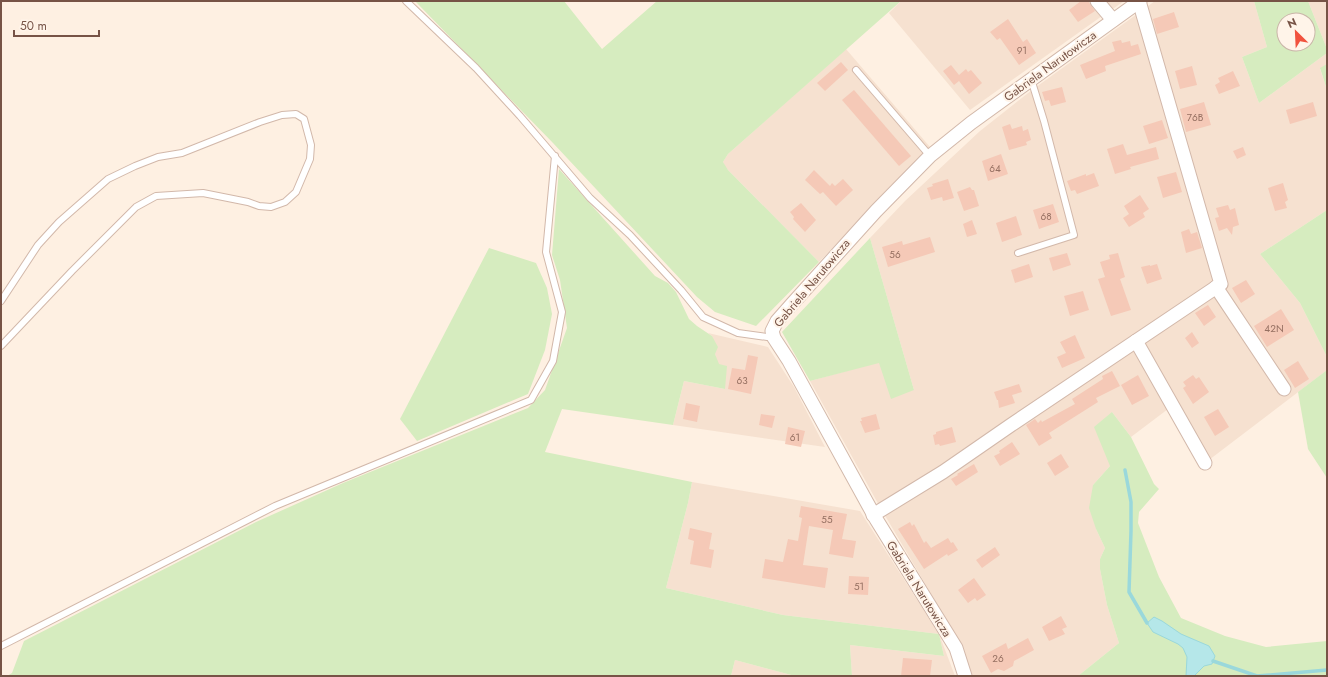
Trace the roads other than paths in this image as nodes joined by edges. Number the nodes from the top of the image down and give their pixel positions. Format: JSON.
{"nodes":[{"id":1,"x":406,"y":1,"type":"edge"},
{"id":2,"x":1097,"y":1,"type":"edge"},
{"id":3,"x":1140,"y":1,"type":"edge"},
{"id":4,"x":1114,"y":20,"type":"junction"},
{"id":5,"x":856,"y":70,"type":"dead end"},
{"id":6,"x":1031,"y":79,"type":"junction"},
{"id":7,"x":555,"y":156,"type":"junction"},
{"id":8,"x":930,"y":156,"type":"junction"},
{"id":9,"x":1018,"y":252,"type":"dead end"},
{"id":10,"x":1216,"y":287,"type":"junction"},
{"id":11,"x":1,"y":301,"type":"edge"},
{"id":12,"x":774,"y":338,"type":"junction"},
{"id":13,"x":1136,"y":341,"type":"junction"},
{"id":14,"x":1,"y":346,"type":"edge"},
{"id":15,"x":1284,"y":389,"type":"dead end"},
{"id":16,"x":1205,"y":463,"type":"dead end"},
{"id":17,"x":874,"y":515,"type":"junction"},
{"id":18,"x":1,"y":646,"type":"edge"},
{"id":19,"x":966,"y":676,"type":"edge"}],
"edges":[{"from":1,"to":7,"type":"lane"},
{"from":2,"to":4,"type":"street"},
{"from":3,"to":4,"type":"street","name":"Gabriela Narutowicza"},
{"from":3,"to":10,"type":"street"},
{"from":4,"to":6,"type":"street","name":"Gabriela Narutowicza"},
{"from":5,"to":8,"type":"lane"},
{"from":6,"to":8,"type":"street","name":"Gabriela Narutowicza"},
{"from":6,"to":9,"type":"lane"},
{"from":7,"to":12,"type":"lane"},
{"from":7,"to":18,"type":"lane"},
{"from":8,"to":12,"type":"street","name":"Gabriela Narutowicza"},
{"from":10,"to":13,"type":"street"},
{"from":10,"to":15,"type":"street"},
{"from":11,"to":14,"type":"lane"},
{"from":12,"to":17,"type":"street","name":"Gabriela Narutowicza"},
{"from":13,"to":16,"type":"street"},
{"from":13,"to":17,"type":"street"},
{"from":17,"to":19,"type":"street","name":"Gabriela Narutowicza"}]}
